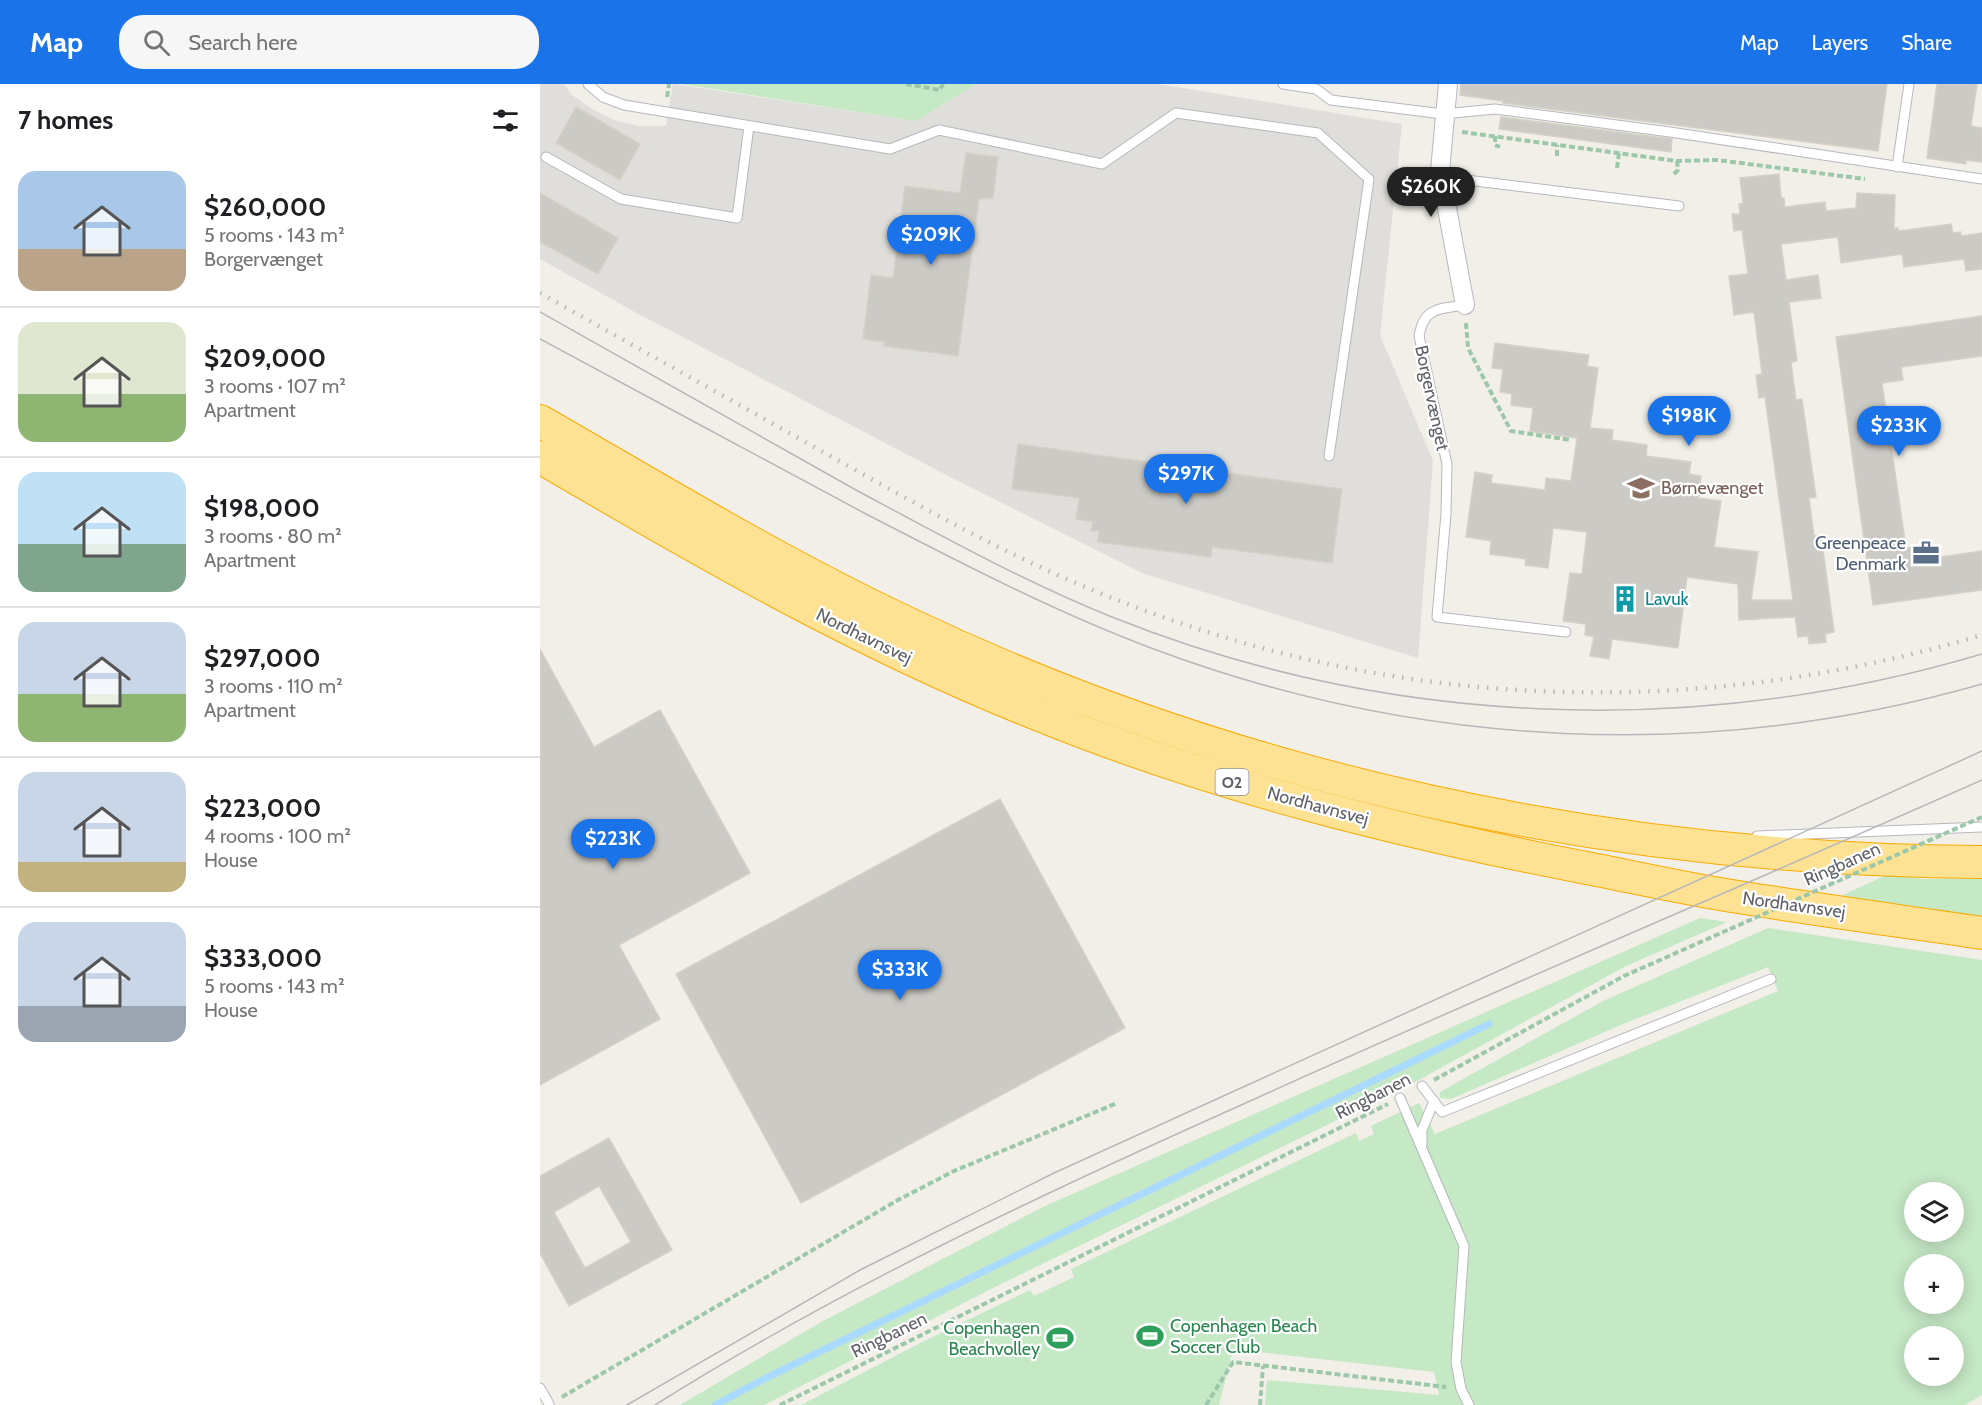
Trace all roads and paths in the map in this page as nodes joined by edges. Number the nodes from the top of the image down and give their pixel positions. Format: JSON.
{"nodes":[{"id":1,"x":588,"y":84,"type":"edge"},
{"id":2,"x":906,"y":84,"type":"edge"},
{"id":3,"x":943,"y":84,"type":"edge"},
{"id":4,"x":1283,"y":84,"type":"edge"},
{"id":5,"x":1448,"y":84,"type":"edge"},
{"id":6,"x":1909,"y":84,"type":"edge"},
{"id":7,"x":1443,"y":122,"type":"junction"},
{"id":8,"x":749,"y":126,"type":"junction"},
{"id":9,"x":1494,"y":136,"type":"junction"},
{"id":10,"x":1557,"y":145,"type":"junction"},
{"id":11,"x":1500,"y":147,"type":"dead end"},
{"id":12,"x":1619,"y":153,"type":"junction"},
{"id":13,"x":1557,"y":156,"type":"dead end"},
{"id":14,"x":546,"y":157,"type":"dead end"},
{"id":15,"x":1677,"y":161,"type":"junction"},
{"id":16,"x":1897,"y":167,"type":"junction"},
{"id":17,"x":1617,"y":168,"type":"dead end"},
{"id":18,"x":1674,"y":174,"type":"dead end"},
{"id":19,"x":1442,"y":177,"type":"junction"},
{"id":20,"x":1867,"y":179,"type":"dead end"},
{"id":21,"x":1982,"y":179,"type":"edge"},
{"id":22,"x":1679,"y":206,"type":"dead end"},
{"id":23,"x":1464,"y":305,"type":"junction"},
{"id":24,"x":540,"y":421,"type":"edge"},
{"id":25,"x":1571,"y":440,"type":"dead end"},
{"id":26,"x":1329,"y":456,"type":"dead end"},
{"id":27,"x":540,"y":457,"type":"edge"},
{"id":28,"x":720,"y":525,"type":"junction"},
{"id":29,"x":704,"y":552,"type":"junction"},
{"id":30,"x":752,"y":554,"type":"dead end"},
{"id":31,"x":746,"y":563,"type":"dead end"},
{"id":32,"x":830,"y":585,"type":"junction"},
{"id":33,"x":815,"y":613,"type":"junction"},
{"id":34,"x":1566,"y":632,"type":"dead end"},
{"id":35,"x":1982,"y":817,"type":"edge"},
{"id":36,"x":1982,"y":827,"type":"edge"},
{"id":37,"x":1746,"y":836,"type":"dead end"},
{"id":38,"x":1723,"y":837,"type":"dead end"},
{"id":39,"x":1642,"y":839,"type":"junction"},
{"id":40,"x":1982,"y":862,"type":"edge"},
{"id":41,"x":1982,"y":933,"type":"edge"},
{"id":42,"x":1771,"y":979,"type":"dead end"},
{"id":43,"x":1422,"y":1086,"type":"joint"},
{"id":44,"x":1400,"y":1098,"type":"joint"},
{"id":45,"x":1434,"y":1101,"type":"junction"},
{"id":46,"x":1117,"y":1103,"type":"dead end"},
{"id":47,"x":1422,"y":1148,"type":"junction"},
{"id":48,"x":1263,"y":1366,"type":"junction"},
{"id":49,"x":540,"y":1388,"type":"edge"},
{"id":50,"x":1461,"y":1389,"type":"junction"},
{"id":51,"x":549,"y":1404,"type":"edge"},
{"id":52,"x":780,"y":1405,"type":"edge"},
{"id":53,"x":1206,"y":1405,"type":"edge"},
{"id":54,"x":1260,"y":1405,"type":"edge"},
{"id":55,"x":1469,"y":1405,"type":"edge"}],
"edges":[{"from":1,"to":8,"type":"lane"},
{"from":2,"to":3,"type":"path"},
{"from":4,"to":7,"type":"lane"},
{"from":5,"to":7,"type":"street"},
{"from":6,"to":16,"type":"lane"},
{"from":7,"to":9,"type":"path"},
{"from":7,"to":16,"type":"lane"},
{"from":7,"to":19,"type":"street"},
{"from":8,"to":14,"type":"lane"},
{"from":8,"to":26,"type":"lane"},
{"from":9,"to":10,"type":"path"},
{"from":9,"to":11,"type":"path"},
{"from":10,"to":12,"type":"path"},
{"from":10,"to":13,"type":"path"},
{"from":12,"to":15,"type":"path"},
{"from":12,"to":17,"type":"path"},
{"from":15,"to":18,"type":"path"},
{"from":15,"to":20,"type":"path"},
{"from":16,"to":21,"type":"lane"},
{"from":19,"to":22,"type":"lane"},
{"from":19,"to":23,"type":"street"},
{"from":23,"to":25,"type":"path"},
{"from":23,"to":34,"type":"lane","name":"Borgervænget"},
{"from":24,"to":28,"type":"highway","name":"Nordhavnsvej","number":"O2"},
{"from":27,"to":29,"type":"highway","name":"Nordhavnsvej","number":"O2"},
{"from":28,"to":30,"type":"lane"},
{"from":28,"to":32,"type":"highway","name":"Nordhavnsvej","number":"O2"},
{"from":29,"to":31,"type":"lane"},
{"from":29,"to":33,"type":"highway","name":"Nordhavnsvej","number":"O2"},
{"from":32,"to":33,"type":"lane"},
{"from":32,"to":39,"type":"highway","name":"Nordhavnsvej","number":"O2"},
{"from":33,"to":41,"type":"highway","name":"Nordhavnsvej","number":"O2"},
{"from":35,"to":43,"type":"path","name":"Ringbanen","bridge":true},
{"from":36,"to":37,"type":"lane"},
{"from":38,"to":39,"type":"lane"},
{"from":39,"to":40,"type":"highway","name":"Nordhavnsvej","number":"O2"},
{"from":42,"to":45,"type":"lane"},
{"from":43,"to":45,"type":"lane"},
{"from":44,"to":47,"type":"lane"},
{"from":44,"to":52,"type":"path","name":"Ringbanen"},
{"from":45,"to":47,"type":"lane"},
{"from":46,"to":51,"type":"path"},
{"from":47,"to":50,"type":"lane"},
{"from":48,"to":50,"type":"path"},
{"from":48,"to":53,"type":"path"},
{"from":48,"to":54,"type":"path"},
{"from":49,"to":51,"type":"lane"},
{"from":50,"to":55,"type":"lane"}]}
